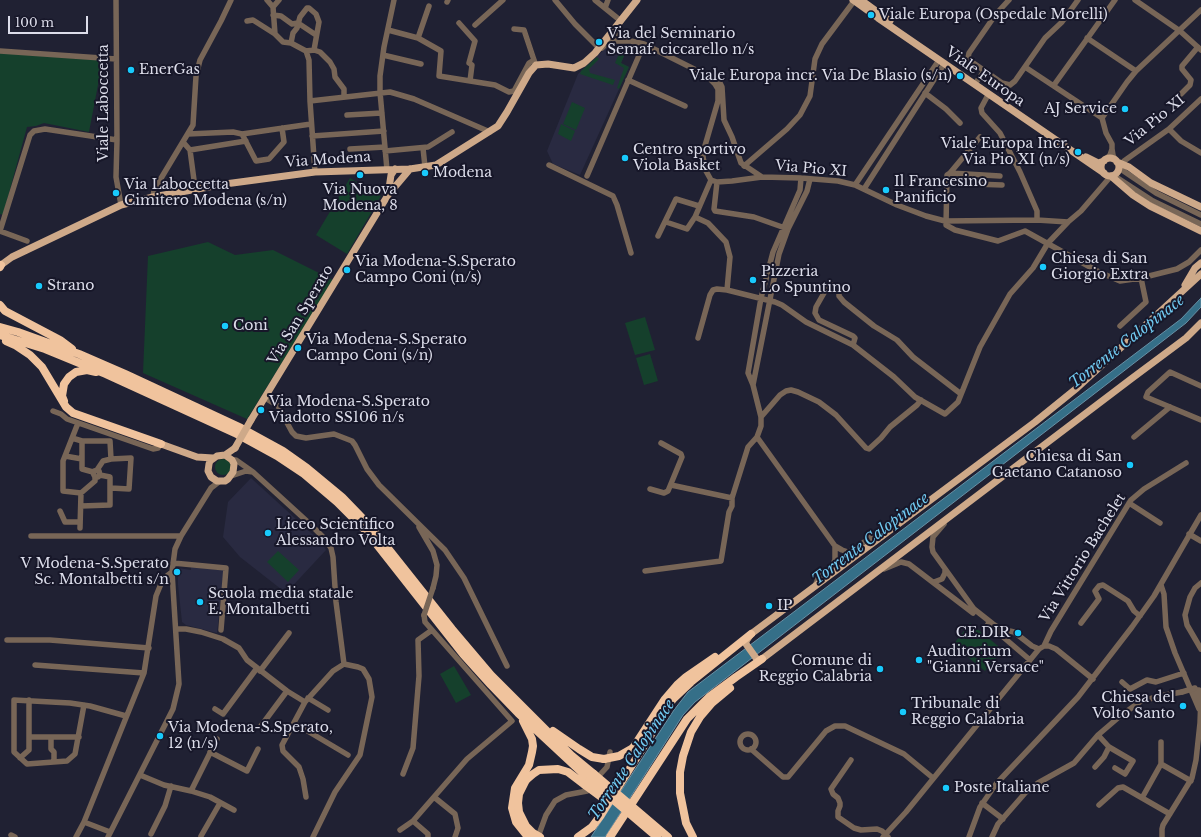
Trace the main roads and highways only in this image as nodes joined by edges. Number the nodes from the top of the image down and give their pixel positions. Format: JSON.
{"nodes":[{"id":1,"x":637,"y":0,"type":"edge"},
{"id":2,"x":856,"y":0,"type":"edge"},
{"id":3,"x":1104,"y":161,"type":"junction"},
{"id":4,"x":1119,"y":163,"type":"junction"},
{"id":5,"x":410,"y":169,"type":"junction"},
{"id":6,"x":378,"y":170,"type":"junction"},
{"id":7,"x":391,"y":170,"type":"junction"},
{"id":8,"x":1104,"y":173,"type":"junction"},
{"id":9,"x":1112,"y":175,"type":"junction"},
{"id":10,"x":389,"y":182,"type":"junction"},
{"id":11,"x":399,"y":182,"type":"junction"},
{"id":12,"x":388,"y":196,"type":"junction"},
{"id":13,"x":1201,"y":207,"type":"edge"},
{"id":14,"x":1201,"y":231,"type":"edge"},
{"id":15,"x":1201,"y":263,"type":"edge"},
{"id":16,"x":1,"y":266,"type":"edge"},
{"id":17,"x":1201,"y":274,"type":"edge"},
{"id":18,"x":1181,"y":291,"type":"junction"},
{"id":19,"x":0,"y":305,"type":"edge"},
{"id":20,"x":1201,"y":323,"type":"edge"},
{"id":21,"x":0,"y":327,"type":"edge"},
{"id":22,"x":0,"y":335,"type":"edge"},
{"id":23,"x":79,"y":354,"type":"junction"},
{"id":24,"x":106,"y":374,"type":"junction"},
{"id":25,"x":66,"y":407,"type":"junction"},
{"id":26,"x":161,"y":444,"type":"joint"},
{"id":27,"x":235,"y":448,"type":"junction"},
{"id":28,"x":225,"y":456,"type":"junction"},
{"id":29,"x":197,"y":458,"type":"junction"},
{"id":30,"x":213,"y":458,"type":"junction"},
{"id":31,"x":232,"y":460,"type":"junction"},
{"id":32,"x":208,"y":468,"type":"junction"},
{"id":33,"x":751,"y":634,"type":"junction"},
{"id":34,"x":759,"y":659,"type":"junction"},
{"id":35,"x":520,"y":710,"type":"junction"},
{"id":36,"x":523,"y":780,"type":"junction"},
{"id":37,"x":590,"y":780,"type":"junction"},
{"id":38,"x":528,"y":837,"type":"edge"},
{"id":39,"x":539,"y":837,"type":"edge"},
{"id":40,"x":578,"y":837,"type":"edge"},
{"id":41,"x":610,"y":837,"type":"edge"},
{"id":42,"x":657,"y":837,"type":"edge"},
{"id":43,"x":668,"y":837,"type":"edge"},
{"id":44,"x":692,"y":837,"type":"edge"}],
"edges":[{"from":1,"to":5,"type":"main road","name":"Via Modena"},
{"from":2,"to":3,"type":"main road","name":"Viale Europa"},
{"from":2,"to":8,"type":"main road","name":"Viale Europa"},
{"from":3,"to":4,"type":"main road"},
{"from":3,"to":8,"type":"main road"},
{"from":4,"to":9,"type":"main road"},
{"from":4,"to":13,"type":"main road"},
{"from":5,"to":7,"type":"main road","name":"Via Modena"},
{"from":5,"to":11,"type":"main road","name":"Via San Sperato"},
{"from":6,"to":7,"type":"main road","name":"Via Modena"},
{"from":6,"to":10,"type":"main road"},
{"from":6,"to":16,"type":"main road","name":"Via Modena"},
{"from":7,"to":10,"type":"main road"},
{"from":7,"to":11,"type":"main road"},
{"from":8,"to":9,"type":"main road"},
{"from":9,"to":14,"type":"main road"},
{"from":10,"to":12,"type":"main road"},
{"from":11,"to":12,"type":"main road","name":"Via San Sperato"},
{"from":12,"to":27,"type":"main road","name":"Via San Sperato","bridge":true},
{"from":15,"to":18,"type":"main road"},
{"from":17,"to":18,"type":"main road"},
{"from":18,"to":33,"type":"main road"},
{"from":19,"to":23,"type":"highway"},
{"from":20,"to":34,"type":"main road"},
{"from":21,"to":23,"type":"highway"},
{"from":22,"to":24,"type":"highway"},
{"from":22,"to":25,"type":"highway"},
{"from":23,"to":35,"type":"highway"},
{"from":24,"to":25,"type":"highway"},
{"from":24,"to":35,"type":"highway"},
{"from":25,"to":26,"type":"highway"},
{"from":26,"to":29,"type":"main road"},
{"from":27,"to":28,"type":"main road"},
{"from":27,"to":31,"type":"main road"},
{"from":28,"to":30,"type":"main road"},
{"from":28,"to":31,"type":"main road"},
{"from":29,"to":30,"type":"main road"},
{"from":29,"to":32,"type":"main road"},
{"from":30,"to":32,"type":"main road"},
{"from":31,"to":32,"type":"main road"},
{"from":33,"to":34,"type":"main road"},
{"from":33,"to":35,"type":"highway","bridge":true},
{"from":33,"to":40,"type":"highway"},
{"from":34,"to":41,"type":"highway"},
{"from":34,"to":44,"type":"highway"},
{"from":35,"to":36,"type":"highway"},
{"from":35,"to":37,"type":"highway"},
{"from":36,"to":37,"type":"highway"},
{"from":36,"to":38,"type":"highway"},
{"from":36,"to":39,"type":"highway","bridge":true},
{"from":37,"to":42,"type":"highway","bridge":true},
{"from":37,"to":43,"type":"highway","bridge":true}]}
